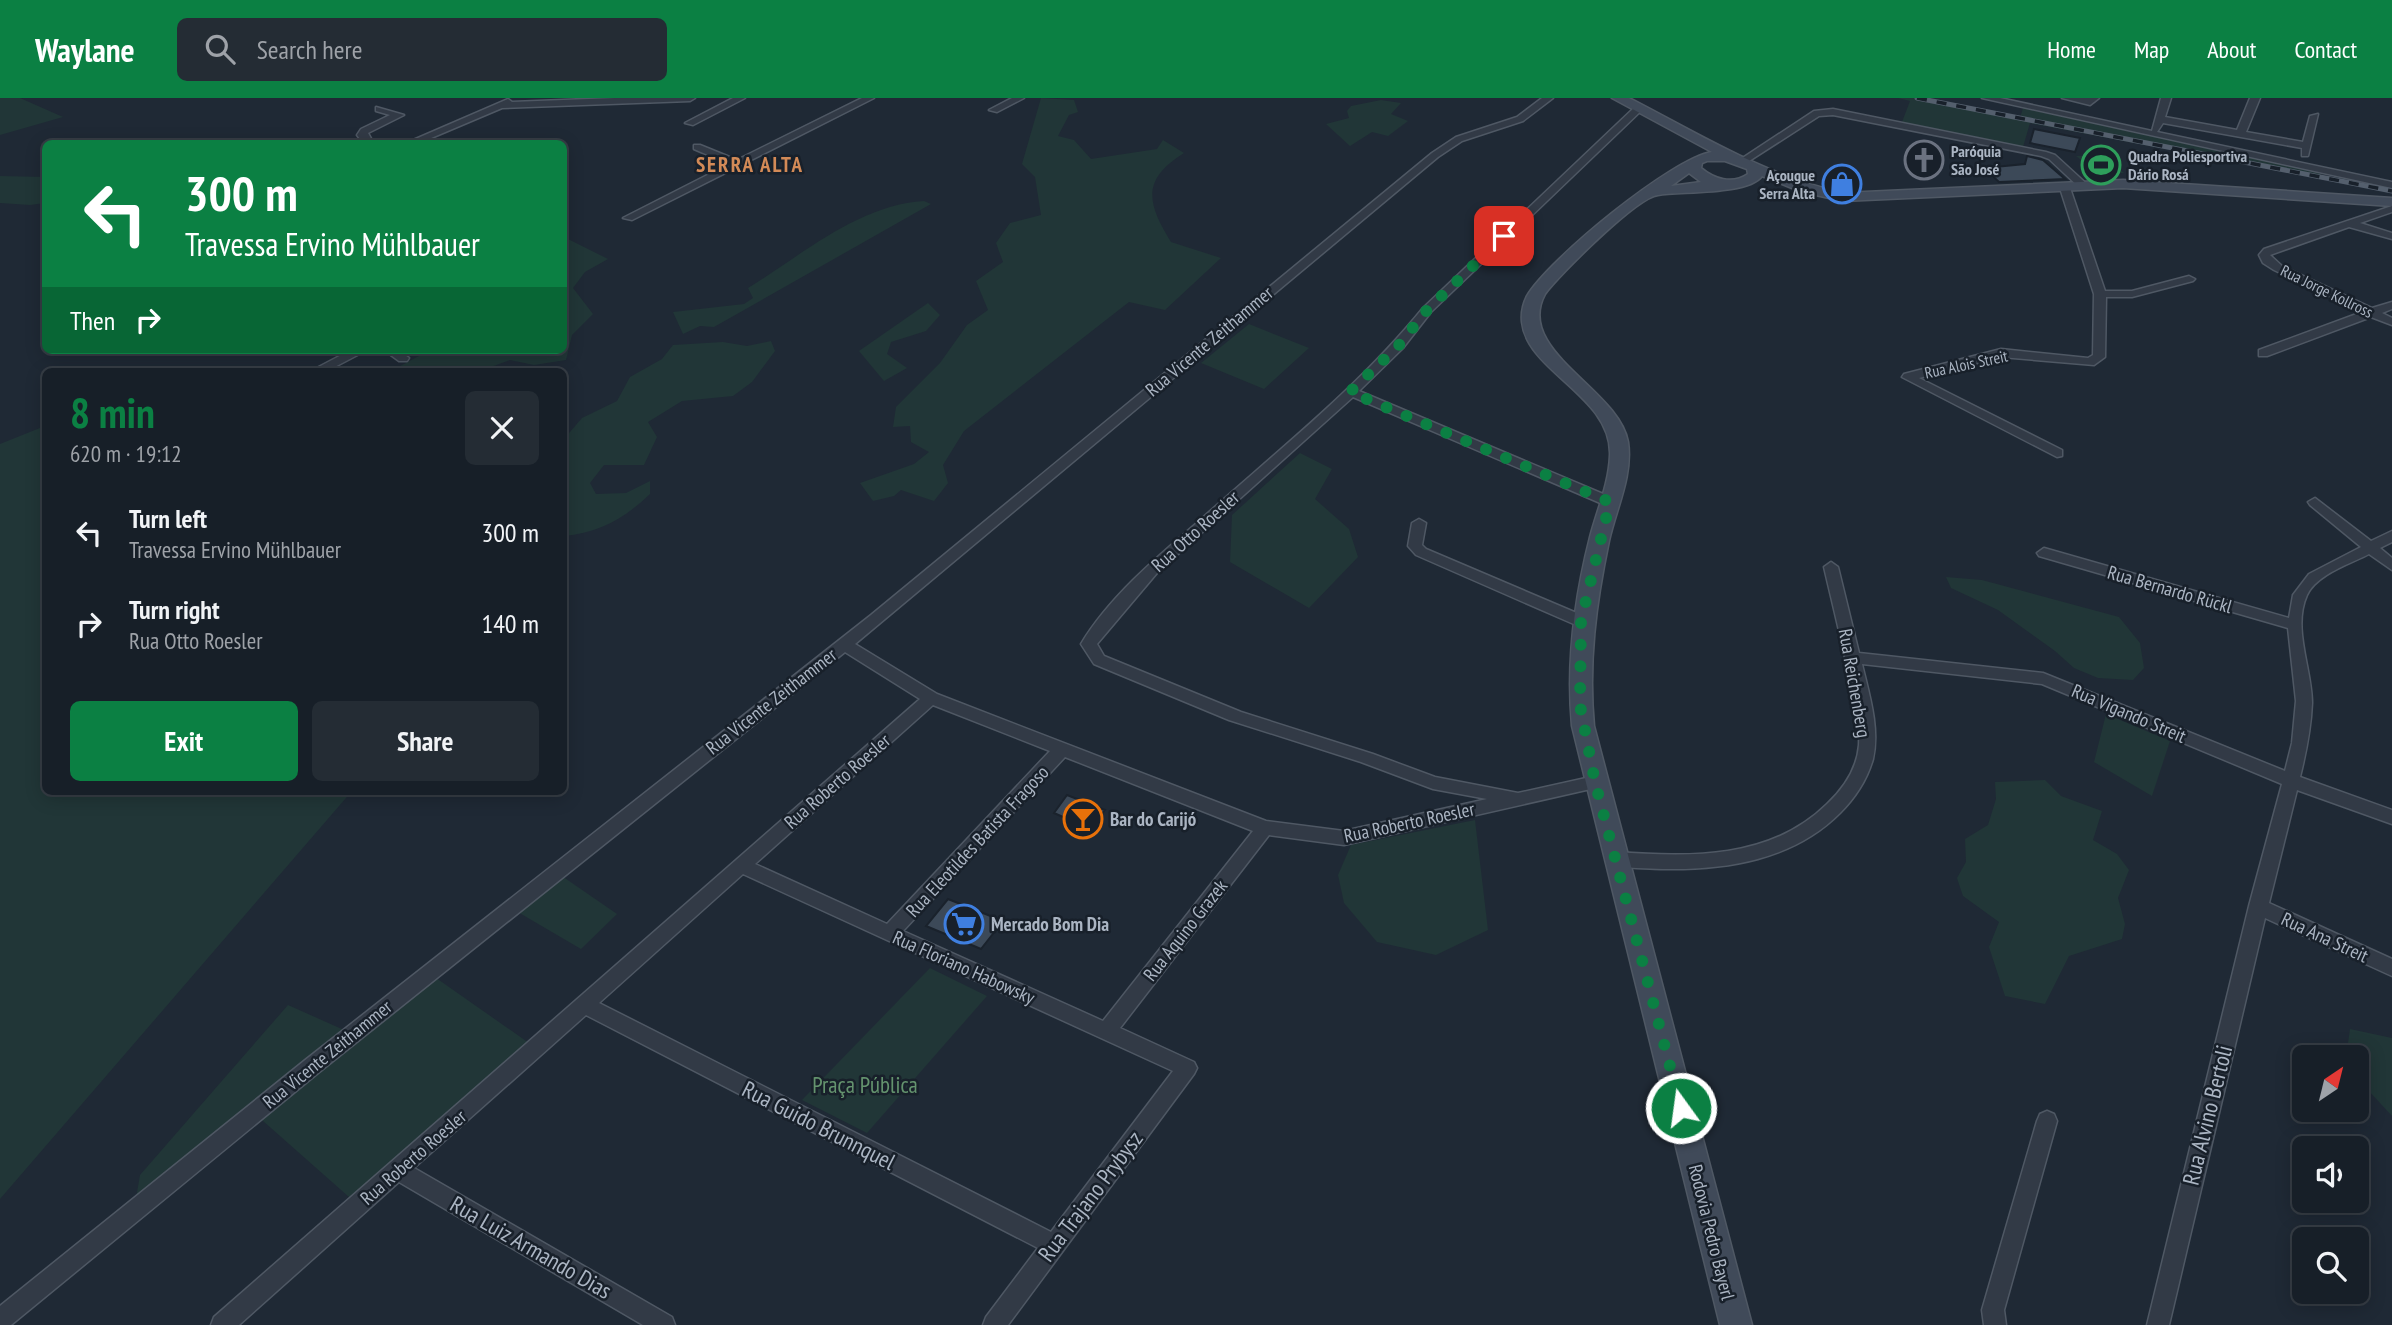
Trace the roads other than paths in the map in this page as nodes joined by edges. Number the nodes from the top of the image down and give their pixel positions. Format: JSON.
{"nodes":[{"id":1,"x":516,"y":98,"type":"edge"},
{"id":2,"x":690,"y":98,"type":"edge"},
{"id":3,"x":740,"y":98,"type":"edge"},
{"id":4,"x":869,"y":98,"type":"edge"},
{"id":5,"x":1019,"y":98,"type":"edge"},
{"id":6,"x":1548,"y":98,"type":"edge"},
{"id":7,"x":1619,"y":98,"type":"edge"},
{"id":8,"x":1989,"y":98,"type":"edge"},
{"id":9,"x":2067,"y":98,"type":"edge"},
{"id":10,"x":2094,"y":98,"type":"edge"},
{"id":11,"x":2166,"y":98,"type":"edge"},
{"id":12,"x":2255,"y":98,"type":"edge"},
{"id":13,"x":500,"y":105,"type":"junction"},
{"id":14,"x":379,"y":108,"type":"dead end"},
{"id":15,"x":1639,"y":108,"type":"junction"},
{"id":16,"x":995,"y":110,"type":"dead end"},
{"id":17,"x":2315,"y":116,"type":"dead end"},
{"id":18,"x":2160,"y":119,"type":"junction"},
{"id":19,"x":690,"y":123,"type":"dead end"},
{"id":20,"x":2155,"y":134,"type":"junction"},
{"id":21,"x":2241,"y":134,"type":"junction"},
{"id":22,"x":1698,"y":138,"type":"junction"},
{"id":23,"x":366,"y":140,"type":"edge"},
{"id":24,"x":417,"y":140,"type":"edge"},
{"id":25,"x":2307,"y":146,"type":"junction"},
{"id":26,"x":697,"y":147,"type":"dead end"},
{"id":27,"x":1697,"y":161,"type":"junction"},
{"id":28,"x":1744,"y":162,"type":"junction"},
{"id":29,"x":739,"y":164,"type":"junction"},
{"id":30,"x":2302,"y":166,"type":"junction"},
{"id":31,"x":1719,"y":183,"type":"junction"},
{"id":32,"x":1738,"y":184,"type":"junction"},
{"id":33,"x":2392,"y":185,"type":"edge"},
{"id":34,"x":2085,"y":187,"type":"junction"},
{"id":35,"x":2065,"y":188,"type":"junction"},
{"id":36,"x":1807,"y":190,"type":"junction"},
{"id":37,"x":1651,"y":193,"type":"junction"},
{"id":38,"x":2392,"y":202,"type":"edge"},
{"id":39,"x":2392,"y":209,"type":"edge"},
{"id":40,"x":628,"y":218,"type":"dead end"},
{"id":41,"x":2350,"y":223,"type":"junction"},
{"id":42,"x":2390,"y":236,"type":"edge"},
{"id":43,"x":2189,"y":279,"type":"dead end"},
{"id":44,"x":2100,"y":294,"type":"junction"},
{"id":45,"x":2392,"y":305,"type":"edge"},
{"id":46,"x":2372,"y":312,"type":"junction"},
{"id":47,"x":2392,"y":322,"type":"edge"},
{"id":48,"x":2263,"y":353,"type":"dead end"},
{"id":49,"x":353,"y":354,"type":"edge"},
{"id":50,"x":396,"y":354,"type":"edge"},
{"id":51,"x":403,"y":358,"type":"dead end"},
{"id":52,"x":323,"y":368,"type":"edge"},
{"id":53,"x":1350,"y":392,"type":"junction"},
{"id":54,"x":2057,"y":453,"type":"dead end"},
{"id":55,"x":1610,"y":502,"type":"junction"},
{"id":56,"x":2315,"y":502,"type":"dead end"},
{"id":57,"x":1419,"y":523,"type":"dead end"},
{"id":58,"x":2392,"y":536,"type":"edge"},
{"id":59,"x":2370,"y":547,"type":"junction"},
{"id":60,"x":2044,"y":553,"type":"dead end"},
{"id":61,"x":2392,"y":565,"type":"edge"},
{"id":62,"x":1831,"y":567,"type":"dead end"},
{"id":63,"x":1581,"y":621,"type":"junction"},
{"id":64,"x":2295,"y":625,"type":"junction"},
{"id":65,"x":844,"y":644,"type":"junction"},
{"id":66,"x":1853,"y":658,"type":"junction"},
{"id":67,"x":932,"y":698,"type":"junction"},
{"id":68,"x":1063,"y":748,"type":"junction"},
{"id":69,"x":2291,"y":781,"type":"junction"},
{"id":70,"x":1595,"y":782,"type":"junction"},
{"id":71,"x":1515,"y":798,"type":"junction"},
{"id":72,"x":2392,"y":817,"type":"edge"},
{"id":73,"x":1265,"y":828,"type":"junction"},
{"id":74,"x":1616,"y":859,"type":"junction"},
{"id":75,"x":742,"y":866,"type":"junction"},
{"id":76,"x":2258,"y":906,"type":"junction"},
{"id":77,"x":890,"y":933,"type":"junction"},
{"id":78,"x":2392,"y":968,"type":"edge"},
{"id":79,"x":584,"y":1005,"type":"junction"},
{"id":80,"x":1106,"y":1031,"type":"junction"},
{"id":81,"x":1186,"y":1068,"type":"joint"},
{"id":82,"x":2047,"y":1121,"type":"dead end"},
{"id":83,"x":398,"y":1170,"type":"junction"},
{"id":84,"x":1054,"y":1245,"type":"junction"},
{"id":85,"x":0,"y":1320,"type":"edge"},
{"id":86,"x":222,"y":1325,"type":"edge"},
{"id":87,"x":664,"y":1325,"type":"edge"},
{"id":88,"x":994,"y":1325,"type":"edge"},
{"id":89,"x":1736,"y":1325,"type":"edge"},
{"id":90,"x":1995,"y":1325,"type":"edge"},
{"id":91,"x":2158,"y":1325,"type":"edge"}],
"edges":[{"from":1,"to":13,"type":"street"},
{"from":2,"to":13,"type":"street"},
{"from":3,"to":19,"type":"street"},
{"from":4,"to":29,"type":"street"},
{"from":5,"to":16,"type":"street"},
{"from":6,"to":65,"type":"street","name":"Rua Vicente Zeithammer"},
{"from":7,"to":15,"type":"main road"},
{"from":8,"to":20,"type":"street"},
{"from":9,"to":10,"type":"street"},
{"from":11,"to":18,"type":"street"},
{"from":12,"to":21,"type":"street"},
{"from":13,"to":24,"type":"street"},
{"from":14,"to":23,"type":"street"},
{"from":15,"to":22,"type":"main road"},
{"from":15,"to":53,"type":"street","name":"Rua Otto Roesler"},
{"from":17,"to":25,"type":"street"},
{"from":18,"to":20,"type":"street"},
{"from":18,"to":21,"type":"street"},
{"from":20,"to":30,"type":"street"},
{"from":21,"to":25,"type":"street"},
{"from":22,"to":27,"type":"main road"},
{"from":22,"to":28,"type":"main road"},
{"from":25,"to":30,"type":"street"},
{"from":26,"to":29,"type":"street"},
{"from":27,"to":28,"type":"main road"},
{"from":27,"to":31,"type":"main road"},
{"from":27,"to":37,"type":"main road","name":"Rodovia Pedro Bayerl"},
{"from":28,"to":32,"type":"main road"},
{"from":28,"to":34,"type":"street"},
{"from":28,"to":36,"type":"main road"},
{"from":29,"to":40,"type":"street"},
{"from":30,"to":33,"type":"street"},
{"from":31,"to":32,"type":"main road","name":"Rodovia Pedro Bayerl"},
{"from":31,"to":37,"type":"main road","name":"Rodovia Pedro Bayerl"},
{"from":32,"to":36,"type":"main road","name":"Rodovia Pedro Bayerl"},
{"from":34,"to":35,"type":"main road"},
{"from":34,"to":38,"type":"main road"},
{"from":35,"to":36,"type":"main road"},
{"from":35,"to":44,"type":"street","name":"Rua Alois Streit"},
{"from":37,"to":55,"type":"main road","name":"Rodovia Pedro Bayerl"},
{"from":39,"to":41,"type":"street"},
{"from":41,"to":42,"type":"street"},
{"from":41,"to":46,"type":"street","name":"Rua Jorge Kollross"},
{"from":43,"to":44,"type":"street"},
{"from":44,"to":54,"type":"street","name":"Rua Alois Streit"},
{"from":45,"to":46,"type":"street"},
{"from":46,"to":47,"type":"street","name":"Rua Jorge Kollross"},
{"from":46,"to":48,"type":"street"},
{"from":49,"to":52,"type":"street"},
{"from":50,"to":51,"type":"street"},
{"from":53,"to":55,"type":"street"},
{"from":53,"to":71,"type":"street","name":"Rua Otto Roesler"},
{"from":55,"to":63,"type":"main road","name":"Rodovia Pedro Bayerl"},
{"from":56,"to":59,"type":"street"},
{"from":57,"to":63,"type":"street"},
{"from":58,"to":59,"type":"street"},
{"from":59,"to":61,"type":"street"},
{"from":59,"to":64,"type":"street"},
{"from":60,"to":64,"type":"street","name":"Rua Bernardo Rückl"},
{"from":62,"to":66,"type":"street","name":"Rua Reichenberg"},
{"from":63,"to":70,"type":"main road","name":"Rodovia Pedro Bayerl"},
{"from":64,"to":69,"type":"street","name":"Rua Alvino Bertoli"},
{"from":65,"to":67,"type":"street"},
{"from":65,"to":85,"type":"street","name":"Rua Vicente Zeithammer"},
{"from":66,"to":69,"type":"street","name":"Rua Vigando Streit"},
{"from":66,"to":74,"type":"street","name":"Rua Reichenberg"},
{"from":67,"to":68,"type":"street","name":"Rua Roberto Roesler"},
{"from":67,"to":75,"type":"street","name":"Rua Roberto Roesler"},
{"from":68,"to":73,"type":"street","name":"Rua Roberto Roesler"},
{"from":68,"to":77,"type":"street","name":"Rua Eleotildes Batista Fragoso"},
{"from":69,"to":72,"type":"street","name":"Rua Vigando Streit"},
{"from":69,"to":76,"type":"street","name":"Rua Alvino Bertoli"},
{"from":70,"to":71,"type":"street","name":"Rua Roberto Roesler"},
{"from":70,"to":74,"type":"main road","name":"Rodovia Pedro Bayerl"},
{"from":71,"to":73,"type":"street","name":"Rua Roberto Roesler"},
{"from":73,"to":80,"type":"street","name":"Rua Aquino Grazek"},
{"from":74,"to":89,"type":"main road","name":"Rodovia Pedro Bayerl"},
{"from":75,"to":77,"type":"street","name":"Rua Floriano Habowsky"},
{"from":75,"to":79,"type":"street","name":"Rua Roberto Roesler"},
{"from":76,"to":78,"type":"street","name":"Rua Ana Streit"},
{"from":76,"to":91,"type":"street","name":"Rua Alvino Bertoli"},
{"from":77,"to":80,"type":"street","name":"Rua Floriano Habowsky"},
{"from":79,"to":83,"type":"street","name":"Rua Roberto Roesler"},
{"from":79,"to":84,"type":"street","name":"Rua Guido Brunnquel"},
{"from":80,"to":81,"type":"street","name":"Rua Floriano Habowsky"},
{"from":81,"to":84,"type":"street","name":"Rua Trajano Prybysz"},
{"from":82,"to":90,"type":"street"},
{"from":83,"to":86,"type":"street","name":"Rua Roberto Roesler"},
{"from":83,"to":87,"type":"street","name":"Rua Luiz Armando Dias"},
{"from":84,"to":88,"type":"street","name":"Rua Trajano Prybysz"}]}
